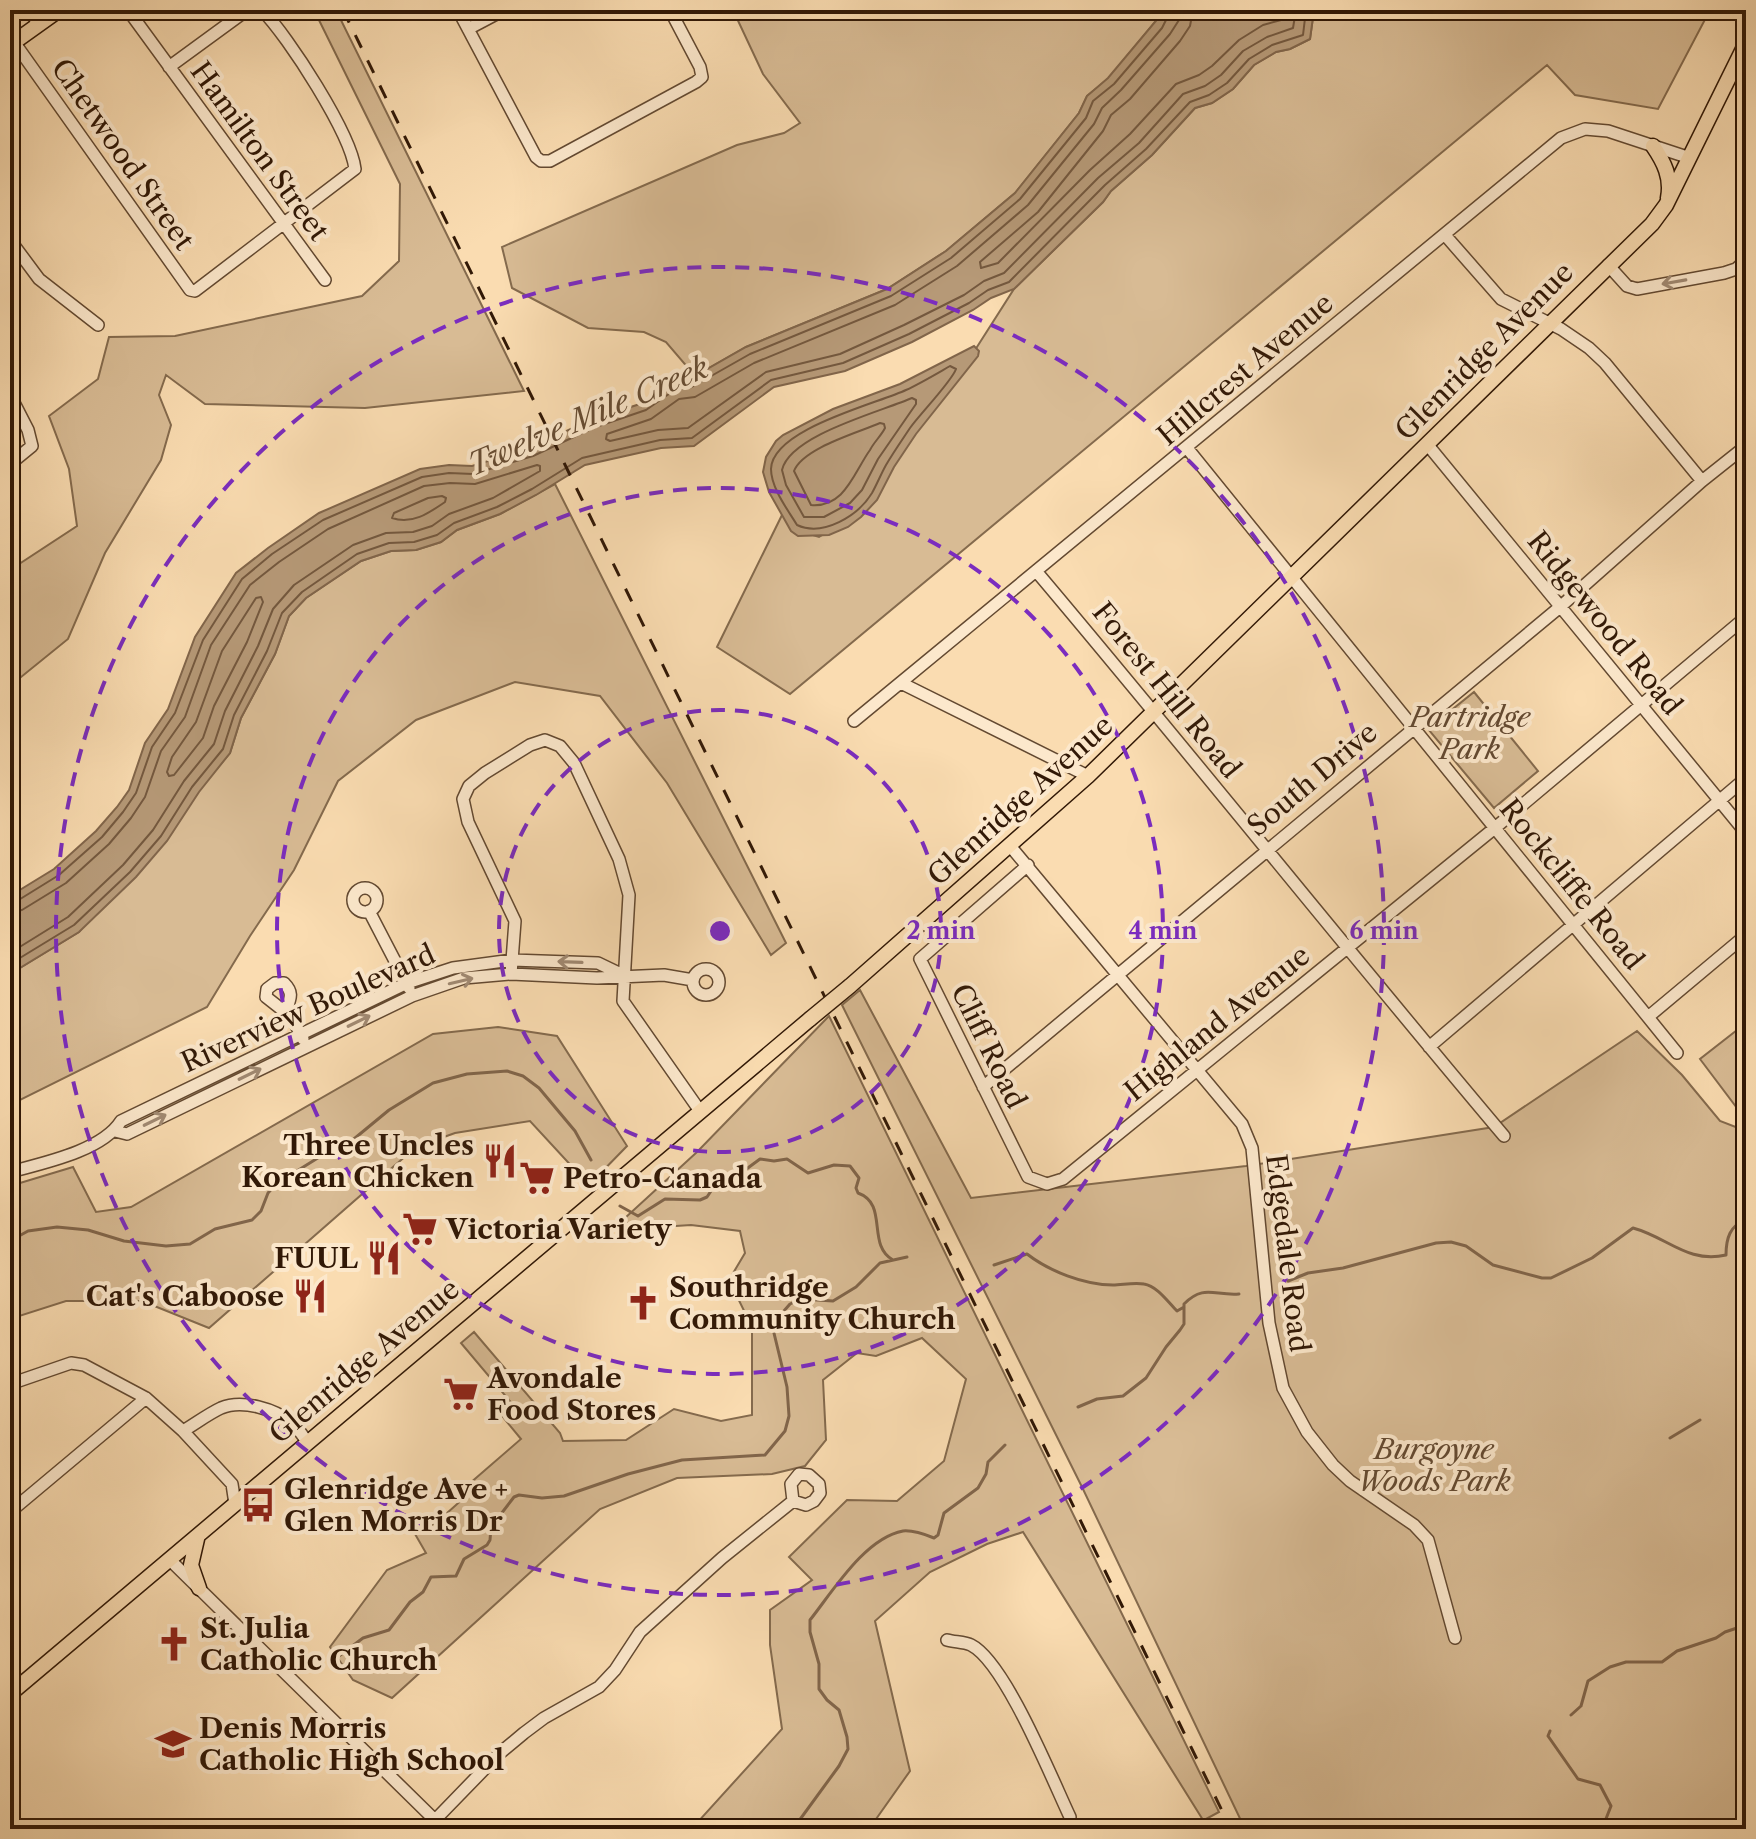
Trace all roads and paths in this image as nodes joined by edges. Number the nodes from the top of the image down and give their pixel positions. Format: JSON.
{"nodes":[{"id":1,"x":31,"y":10,"type":"edge"},
{"id":2,"x":59,"y":10,"type":"edge"},
{"id":3,"x":128,"y":10,"type":"edge"},
{"id":4,"x":247,"y":10,"type":"edge"},
{"id":5,"x":262,"y":10,"type":"edge"},
{"id":6,"x":458,"y":10,"type":"edge"},
{"id":7,"x":504,"y":10,"type":"edge"},
{"id":8,"x":670,"y":10,"type":"edge"},
{"id":9,"x":38,"y":25,"type":"junction"},
{"id":10,"x":468,"y":29,"type":"junction"},
{"id":11,"x":1746,"y":43,"type":"edge"},
{"id":12,"x":12,"y":44,"type":"edge"},
{"id":13,"x":169,"y":67,"type":"junction"},
{"id":14,"x":1653,"y":146,"type":"junction"},
{"id":15,"x":1690,"y":158,"type":"junction"},
{"id":16,"x":1666,"y":205,"type":"junction"},
{"id":17,"x":284,"y":225,"type":"junction"},
{"id":18,"x":1445,"y":235,"type":"junction"},
{"id":19,"x":10,"y":240,"type":"edge"},
{"id":20,"x":1746,"y":260,"type":"edge"},
{"id":21,"x":1608,"y":265,"type":"junction"},
{"id":22,"x":325,"y":280,"type":"dead end"},
{"id":23,"x":98,"y":325,"type":"dead end"},
{"id":24,"x":1549,"y":325,"type":"junction"},
{"id":25,"x":10,"y":395,"type":"edge"},
{"id":26,"x":1427,"y":444,"type":"junction"},
{"id":27,"x":1746,"y":446,"type":"edge"},
{"id":28,"x":1187,"y":448,"type":"junction"},
{"id":29,"x":10,"y":464,"type":"edge"},
{"id":30,"x":1702,"y":481,"type":"junction"},
{"id":31,"x":1036,"y":571,"type":"junction"},
{"id":32,"x":1291,"y":577,"type":"junction"},
{"id":33,"x":1560,"y":607,"type":"junction"},
{"id":34,"x":1746,"y":617,"type":"edge"},
{"id":35,"x":901,"y":683,"type":"junction"},
{"id":36,"x":1641,"y":705,"type":"junction"},
{"id":37,"x":1155,"y":711,"type":"junction"},
{"id":38,"x":854,"y":721,"type":"dead end"},
{"id":39,"x":1414,"y":726,"type":"junction"},
{"id":40,"x":1088,"y":776,"type":"junction"},
{"id":41,"x":1746,"y":778,"type":"edge"},
{"id":42,"x":1719,"y":800,"type":"junction"},
{"id":43,"x":1496,"y":827,"type":"junction"},
{"id":44,"x":1746,"y":833,"type":"edge"},
{"id":45,"x":1011,"y":847,"type":"junction"},
{"id":46,"x":1265,"y":850,"type":"junction"},
{"id":47,"x":1028,"y":865,"type":"junction"},
{"id":48,"x":369,"y":911,"type":"dead end"},
{"id":49,"x":1574,"y":925,"type":"junction"},
{"id":50,"x":1746,"y":935,"type":"edge"},
{"id":51,"x":1348,"y":949,"type":"junction"},
{"id":52,"x":512,"y":960,"type":"junction"},
{"id":53,"x":511,"y":974,"type":"junction"},
{"id":54,"x":1118,"y":974,"type":"junction"},
{"id":55,"x":625,"y":976,"type":"junction"},
{"id":56,"x":693,"y":980,"type":"dead end"},
{"id":57,"x":407,"y":983,"type":"junction"},
{"id":58,"x":412,"y":996,"type":"junction"},
{"id":59,"x":287,"y":1008,"type":"dead end"},
{"id":60,"x":1648,"y":1017,"type":"junction"},
{"id":61,"x":303,"y":1041,"type":"junction"},
{"id":62,"x":1429,"y":1047,"type":"junction"},
{"id":63,"x":1677,"y":1053,"type":"dead end"},
{"id":64,"x":1197,"y":1070,"type":"junction"},
{"id":65,"x":983,"y":1087,"type":"junction"},
{"id":66,"x":187,"y":1089,"type":"junction"},
{"id":67,"x":193,"y":1102,"type":"junction"},
{"id":68,"x":700,"y":1111,"type":"junction"},
{"id":69,"x":115,"y":1131,"type":"junction"},
{"id":70,"x":1504,"y":1136,"type":"dead end"},
{"id":71,"x":10,"y":1172,"type":"edge"},
{"id":72,"x":1047,"y":1184,"type":"joint"},
{"id":73,"x":10,"y":1384,"type":"edge"},
{"id":74,"x":146,"y":1398,"type":"junction"},
{"id":75,"x":183,"y":1431,"type":"junction"},
{"id":76,"x":308,"y":1443,"type":"junction"},
{"id":77,"x":793,"y":1501,"type":"dead end"},
{"id":78,"x":235,"y":1504,"type":"junction"},
{"id":79,"x":10,"y":1512,"type":"edge"},
{"id":80,"x":199,"y":1535,"type":"junction"},
{"id":81,"x":170,"y":1560,"type":"junction"},
{"id":82,"x":199,"y":1588,"type":"junction"},
{"id":83,"x":1455,"y":1638,"type":"dead end"},
{"id":84,"x":947,"y":1640,"type":"dead end"},
{"id":85,"x":10,"y":1694,"type":"edge"},
{"id":86,"x":439,"y":1825,"type":"edge"},
{"id":87,"x":1065,"y":1829,"type":"edge"}],
"edges":[{"from":1,"to":9,"type":"street","name":"Chetwood Street"},
{"from":2,"to":9,"type":"main road"},
{"from":3,"to":13,"type":"street","name":"Hamilton Street"},
{"from":4,"to":13,"type":"street"},
{"from":5,"to":17,"type":"street"},
{"from":6,"to":10,"type":"street"},
{"from":7,"to":10,"type":"street"},
{"from":8,"to":10,"type":"street"},
{"from":9,"to":12,"type":"main road"},
{"from":11,"to":15,"type":"main road","name":"Glenridge Avenue"},
{"from":12,"to":17,"type":"street","name":"Chetwood Street"},
{"from":13,"to":17,"type":"street","name":"Hamilton Street"},
{"from":14,"to":15,"type":"street","name":"Hillcrest Avenue"},
{"from":14,"to":16,"type":"main road"},
{"from":14,"to":18,"type":"street","name":"Hillcrest Avenue"},
{"from":15,"to":16,"type":"main road","name":"Glenridge Avenue"},
{"from":16,"to":21,"type":"main road","name":"Glenridge Avenue"},
{"from":17,"to":22,"type":"street","name":"Hamilton Street"},
{"from":18,"to":24,"type":"street"},
{"from":18,"to":28,"type":"street","name":"Hillcrest Avenue"},
{"from":19,"to":23,"type":"street"},
{"from":20,"to":21,"type":"street","one_way":true},
{"from":21,"to":24,"type":"main road","name":"Glenridge Avenue"},
{"from":24,"to":26,"type":"main road","name":"Glenridge Avenue"},
{"from":24,"to":30,"type":"street"},
{"from":25,"to":29,"type":"street"},
{"from":26,"to":32,"type":"main road","name":"Glenridge Avenue"},
{"from":26,"to":33,"type":"street","name":"Ridgewood Road"},
{"from":27,"to":30,"type":"street","name":"South Drive"},
{"from":28,"to":31,"type":"street","name":"Hillcrest Avenue"},
{"from":28,"to":32,"type":"street","name":"Rockcliffe Road"},
{"from":30,"to":33,"type":"street","name":"South Drive"},
{"from":31,"to":35,"type":"street","name":"Hillcrest Avenue"},
{"from":31,"to":37,"type":"street","name":"Forest Hill Road"},
{"from":32,"to":37,"type":"main road","name":"Glenridge Avenue"},
{"from":32,"to":39,"type":"street","name":"Rockcliffe Road"},
{"from":33,"to":36,"type":"street","name":"Ridgewood Road"},
{"from":33,"to":39,"type":"street","name":"South Drive"},
{"from":34,"to":36,"type":"street","name":"Highland Avenue"},
{"from":35,"to":38,"type":"street","name":"Hillcrest Avenue"},
{"from":35,"to":40,"type":"street"},
{"from":36,"to":42,"type":"street","name":"Ridgewood Road"},
{"from":36,"to":43,"type":"street","name":"Highland Avenue"},
{"from":37,"to":40,"type":"main road","name":"Glenridge Avenue"},
{"from":37,"to":46,"type":"street","name":"Forest Hill Road"},
{"from":39,"to":43,"type":"street","name":"Rockcliffe Road"},
{"from":39,"to":46,"type":"street","name":"South Drive"},
{"from":40,"to":45,"type":"main road","name":"Glenridge Avenue"},
{"from":41,"to":42,"type":"street"},
{"from":42,"to":44,"type":"street","name":"Ridgewood Road"},
{"from":42,"to":49,"type":"street"},
{"from":43,"to":49,"type":"street","name":"Rockcliffe Road"},
{"from":43,"to":51,"type":"street","name":"Highland Avenue"},
{"from":45,"to":47,"type":"street","name":"Edgedale Road"},
{"from":45,"to":68,"type":"main road","name":"Glenridge Avenue","bridge":true},
{"from":46,"to":51,"type":"street","name":"Forest Hill Road"},
{"from":46,"to":54,"type":"street","name":"South Drive"},
{"from":47,"to":54,"type":"street","name":"Edgedale Road"},
{"from":47,"to":65,"type":"street","name":"Cliff Road"},
{"from":48,"to":57,"type":"street"},
{"from":49,"to":60,"type":"street","name":"Rockcliffe Road"},
{"from":49,"to":62,"type":"street"},
{"from":50,"to":60,"type":"street"},
{"from":51,"to":62,"type":"street","name":"Forest Hill Road"},
{"from":51,"to":64,"type":"street","name":"Highland Avenue"},
{"from":52,"to":53,"type":"street"},
{"from":55,"to":52,"type":"street","name":"Riverview Boulevard","one_way":true},
{"from":52,"to":55,"type":"street"},
{"from":52,"to":57,"type":"street","name":"Riverview Boulevard"},
{"from":53,"to":55,"type":"street","name":"Riverview Boulevard"},
{"from":58,"to":53,"type":"street","name":"Riverview Boulevard","one_way":true},
{"from":54,"to":64,"type":"street","name":"Edgedale Road"},
{"from":54,"to":65,"type":"street","name":"South Drive"},
{"from":55,"to":56,"type":"street"},
{"from":55,"to":68,"type":"street"},
{"from":57,"to":58,"type":"street"},
{"from":57,"to":61,"type":"street","name":"Riverview Boulevard"},
{"from":61,"to":58,"type":"street","name":"Riverview Boulevard","one_way":true},
{"from":59,"to":61,"type":"street"},
{"from":60,"to":63,"type":"street","name":"Rockcliffe Road"},
{"from":61,"to":66,"type":"street","name":"Riverview Boulevard"},
{"from":67,"to":61,"type":"street","name":"Riverview Boulevard","one_way":true},
{"from":62,"to":70,"type":"street","name":"Forest Hill Road"},
{"from":64,"to":72,"type":"street","name":"Highland Avenue"},
{"from":64,"to":83,"type":"street","name":"Edgedale Road"},
{"from":65,"to":72,"type":"street","name":"Cliff Road"},
{"from":66,"to":67,"type":"street"},
{"from":66,"to":69,"type":"street","name":"Riverview Boulevard"},
{"from":69,"to":67,"type":"street","name":"Riverview Boulevard","one_way":true},
{"from":68,"to":76,"type":"main road","name":"Glenridge Avenue"},
{"from":69,"to":71,"type":"street","name":"Riverview Boulevard"},
{"from":73,"to":74,"type":"street"},
{"from":74,"to":75,"type":"street"},
{"from":74,"to":79,"type":"street"},
{"from":75,"to":76,"type":"street"},
{"from":75,"to":78,"type":"street"},
{"from":76,"to":78,"type":"main road","name":"Glenridge Avenue"},
{"from":77,"to":86,"type":"street"},
{"from":78,"to":80,"type":"main road","name":"Glenridge Avenue"},
{"from":80,"to":81,"type":"main road","name":"Glenridge Avenue"},
{"from":80,"to":82,"type":"main road"},
{"from":81,"to":82,"type":"street"},
{"from":81,"to":85,"type":"main road","name":"Glenridge Avenue"},
{"from":82,"to":86,"type":"street"},
{"from":84,"to":87,"type":"street"}]}
